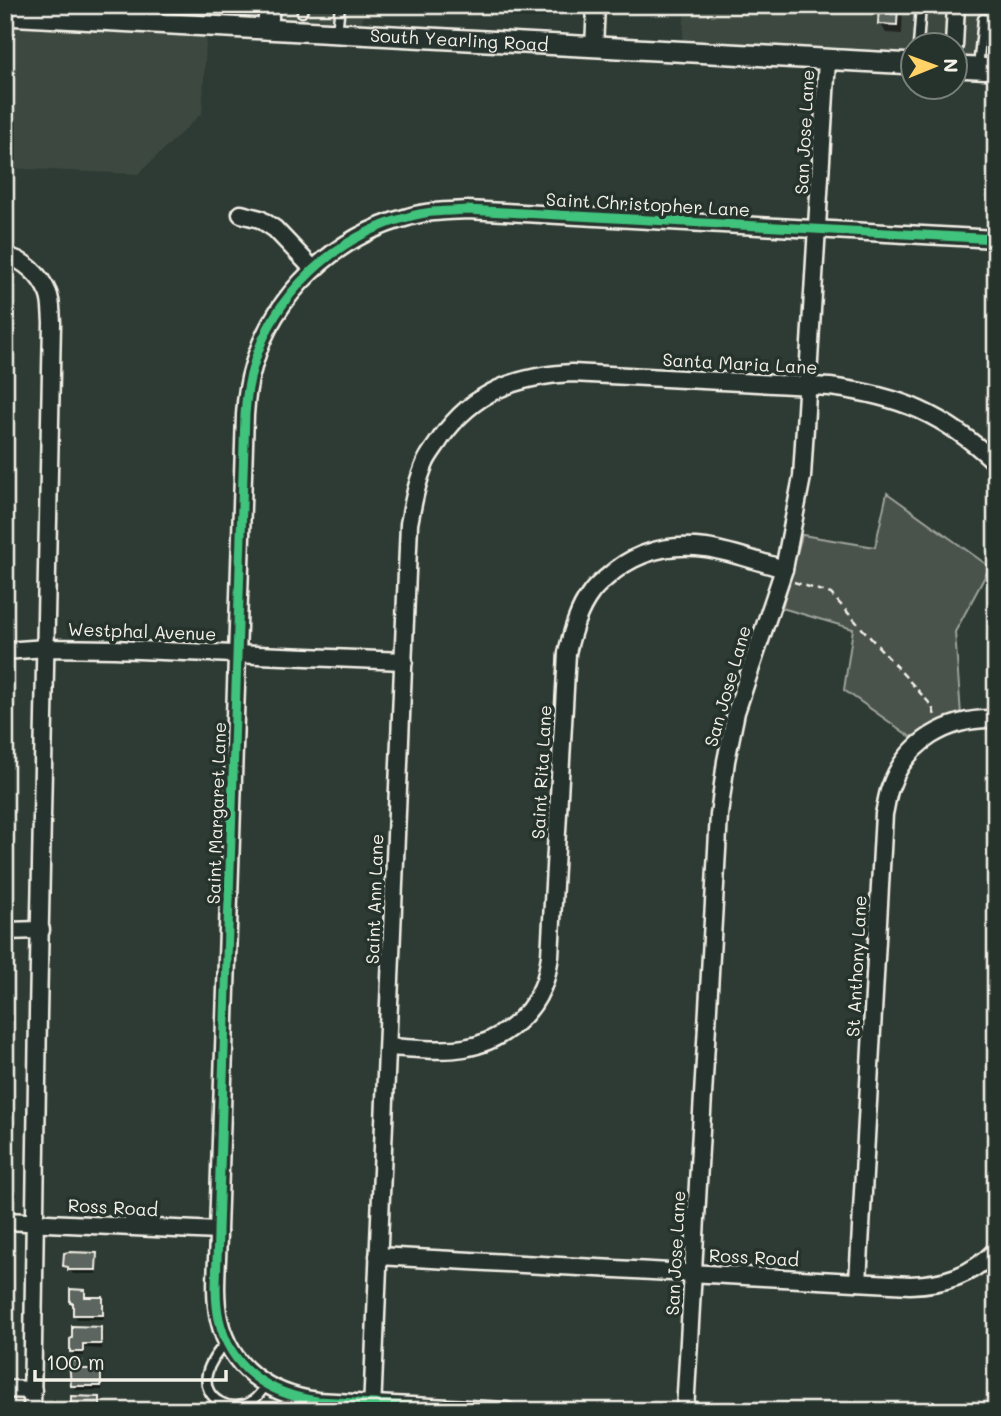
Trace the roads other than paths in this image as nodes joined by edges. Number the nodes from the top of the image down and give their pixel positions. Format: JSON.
{"nodes":[{"id":1,"x":269,"y":5,"type":"edge"},
{"id":2,"x":340,"y":5,"type":"edge"},
{"id":3,"x":596,"y":5,"type":"edge"},
{"id":4,"x":921,"y":5,"type":"edge"},
{"id":5,"x":956,"y":5,"type":"edge"},
{"id":6,"x":6,"y":12,"type":"edge"},
{"id":7,"x":996,"y":20,"type":"edge"},
{"id":8,"x":268,"y":29,"type":"junction"},
{"id":9,"x":919,"y":32,"type":"edge"},
{"id":10,"x":955,"y":32,"type":"edge"},
{"id":11,"x":337,"y":33,"type":"junction"},
{"id":12,"x":594,"y":47,"type":"junction"},
{"id":13,"x":827,"y":60,"type":"junction"},
{"id":14,"x":900,"y":63,"type":"edge"},
{"id":15,"x":987,"y":68,"type":"edge"},
{"id":16,"x":241,"y":214,"type":"dead end"},
{"id":17,"x":818,"y":230,"type":"junction"},
{"id":18,"x":996,"y":239,"type":"edge"},
{"id":19,"x":5,"y":256,"type":"edge"},
{"id":20,"x":313,"y":269,"type":"junction"},
{"id":21,"x":808,"y":386,"type":"junction"},
{"id":22,"x":469,"y":406,"type":"joint"},
{"id":23,"x":996,"y":463,"type":"edge"},
{"id":24,"x":783,"y":573,"type":"junction"},
{"id":25,"x":46,"y":648,"type":"junction"},
{"id":26,"x":5,"y":651,"type":"edge"},
{"id":27,"x":237,"y":654,"type":"junction"},
{"id":28,"x":404,"y":661,"type":"junction"},
{"id":29,"x":996,"y":719,"type":"edge"},
{"id":30,"x":41,"y":930,"type":"junction"},
{"id":31,"x":5,"y":931,"type":"edge"},
{"id":32,"x":388,"y":1047,"type":"junction"},
{"id":33,"x":5,"y":1221,"type":"edge"},
{"id":34,"x":36,"y":1223,"type":"junction"},
{"id":35,"x":218,"y":1231,"type":"junction"},
{"id":36,"x":995,"y":1251,"type":"edge"},
{"id":37,"x":378,"y":1256,"type":"junction"},
{"id":38,"x":693,"y":1273,"type":"junction"},
{"id":39,"x":858,"y":1282,"type":"junction"},
{"id":40,"x":227,"y":1341,"type":"junction"},
{"id":41,"x":266,"y":1385,"type":"junction"},
{"id":42,"x":5,"y":1388,"type":"edge"},
{"id":43,"x":33,"y":1390,"type":"junction"},
{"id":44,"x":372,"y":1407,"type":"edge"},
{"id":45,"x":32,"y":1411,"type":"edge"},
{"id":46,"x":507,"y":1411,"type":"edge"},
{"id":47,"x":685,"y":1411,"type":"edge"}],
"edges":[{"from":1,"to":8,"type":"street"},
{"from":2,"to":11,"type":"lane"},
{"from":3,"to":12,"type":"street"},
{"from":4,"to":9,"type":"lane"},
{"from":5,"to":10,"type":"street"},
{"from":6,"to":8,"type":"street","name":"South Yearling Road"},
{"from":7,"to":15,"type":"lane"},
{"from":8,"to":11,"type":"street","name":"South Yearling Road"},
{"from":11,"to":12,"type":"street","name":"South Yearling Road"},
{"from":12,"to":13,"type":"street","name":"South Yearling Road"},
{"from":13,"to":14,"type":"street","name":"South Yearling Road"},
{"from":13,"to":17,"type":"street","name":"San Jose Lane"},
{"from":16,"to":20,"type":"street"},
{"from":17,"to":18,"type":"street","name":"Saint Christopher Lane"},
{"from":17,"to":20,"type":"street","name":"Saint Christopher Lane"},
{"from":17,"to":21,"type":"street","name":"San Jose Lane"},
{"from":19,"to":25,"type":"street"},
{"from":20,"to":27,"type":"street","name":"Saint Margaret Lane"},
{"from":21,"to":22,"type":"street","name":"Santa Maria Lane"},
{"from":21,"to":23,"type":"street","name":"Santa Maria Lane"},
{"from":21,"to":24,"type":"street","name":"San Jose Lane"},
{"from":22,"to":28,"type":"street","name":"Saint Ann Lane"},
{"from":24,"to":32,"type":"street","name":"Saint Rita Lane"},
{"from":24,"to":38,"type":"street","name":"San Jose Lane"},
{"from":25,"to":26,"type":"street","name":"Westphal Avenue"},
{"from":25,"to":27,"type":"street","name":"Westphal Avenue"},
{"from":25,"to":30,"type":"street"},
{"from":27,"to":28,"type":"street","name":"Westphal Avenue"},
{"from":27,"to":35,"type":"street","name":"Saint Margaret Lane"},
{"from":28,"to":32,"type":"street","name":"Saint Ann Lane"},
{"from":29,"to":39,"type":"street","name":"St Anthony Lane"},
{"from":30,"to":31,"type":"street"},
{"from":30,"to":34,"type":"street"},
{"from":32,"to":37,"type":"street","name":"Saint Ann Lane"},
{"from":33,"to":34,"type":"street","name":"Ross Road"},
{"from":34,"to":35,"type":"street","name":"Ross Road"},
{"from":34,"to":43,"type":"street"},
{"from":35,"to":40,"type":"street","name":"Saint Margaret Lane"},
{"from":36,"to":39,"type":"street","name":"Ross Road"},
{"from":37,"to":38,"type":"street","name":"Ross Road"},
{"from":37,"to":44,"type":"street","name":"Saint Ann Lane"},
{"from":38,"to":39,"type":"street","name":"Ross Road"},
{"from":38,"to":47,"type":"street","name":"San Jose Lane"},
{"from":40,"to":41,"type":"street","name":"Saint Margaret Lane"},
{"from":40,"to":41,"type":"lane"},
{"from":41,"to":44,"type":"street","name":"Saint Margaret Lane"},
{"from":42,"to":43,"type":"street"},
{"from":43,"to":45,"type":"street"},
{"from":44,"to":46,"type":"street","name":"Saint Margaret Lane"}]}
